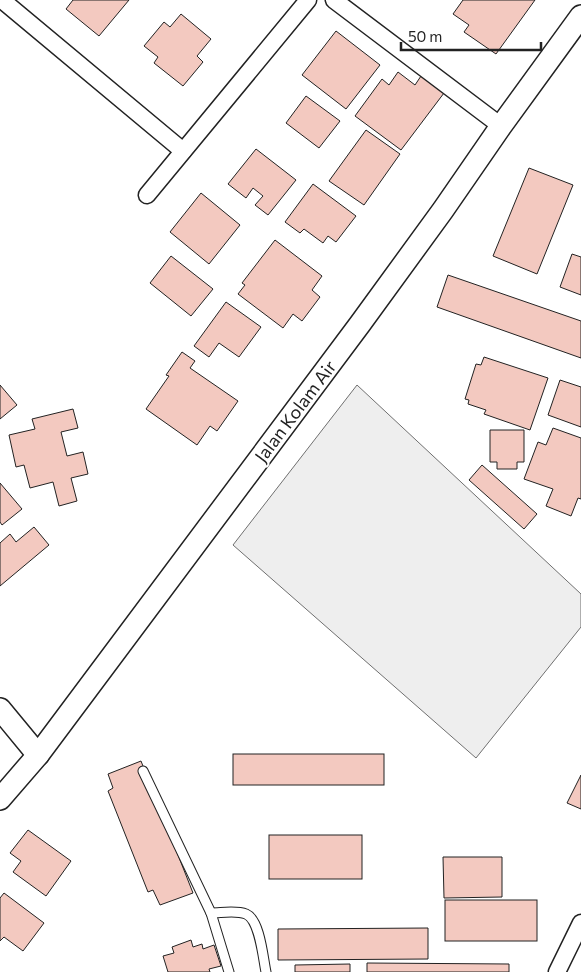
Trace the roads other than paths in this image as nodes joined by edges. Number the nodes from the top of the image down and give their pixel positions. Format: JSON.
{"nodes":[{"id":1,"x":2,"y":0,"type":"edge"},
{"id":2,"x":308,"y":0,"type":"edge"},
{"id":3,"x":334,"y":0,"type":"edge"},
{"id":4,"x":581,"y":16,"type":"edge"},
{"id":5,"x":501,"y":126,"type":"junction"},
{"id":6,"x":183,"y":151,"type":"junction"},
{"id":7,"x":147,"y":195,"type":"dead end"},
{"id":8,"x":0,"y":708,"type":"edge"},
{"id":9,"x":38,"y":755,"type":"junction"},
{"id":10,"x":143,"y":771,"type":"dead end"},
{"id":11,"x":0,"y":800,"type":"edge"},
{"id":12,"x":211,"y":913,"type":"junction"},
{"id":13,"x":581,"y":923,"type":"edge"},
{"id":14,"x":229,"y":972,"type":"edge"},
{"id":15,"x":266,"y":972,"type":"edge"},
{"id":16,"x":557,"y":972,"type":"edge"}],
"edges":[{"from":1,"to":6,"type":"street"},
{"from":2,"to":6,"type":"street"},
{"from":3,"to":5,"type":"street"},
{"from":4,"to":5,"type":"street","name":"Jalan Kolam Air"},
{"from":5,"to":9,"type":"street","name":"Jalan Kolam Air"},
{"from":6,"to":7,"type":"street"},
{"from":8,"to":9,"type":"street"},
{"from":9,"to":11,"type":"street","name":"Jalan Kolam Air"},
{"from":10,"to":12,"type":"lane"},
{"from":12,"to":14,"type":"lane"},
{"from":12,"to":15,"type":"lane"},
{"from":13,"to":16,"type":"street"}]}
